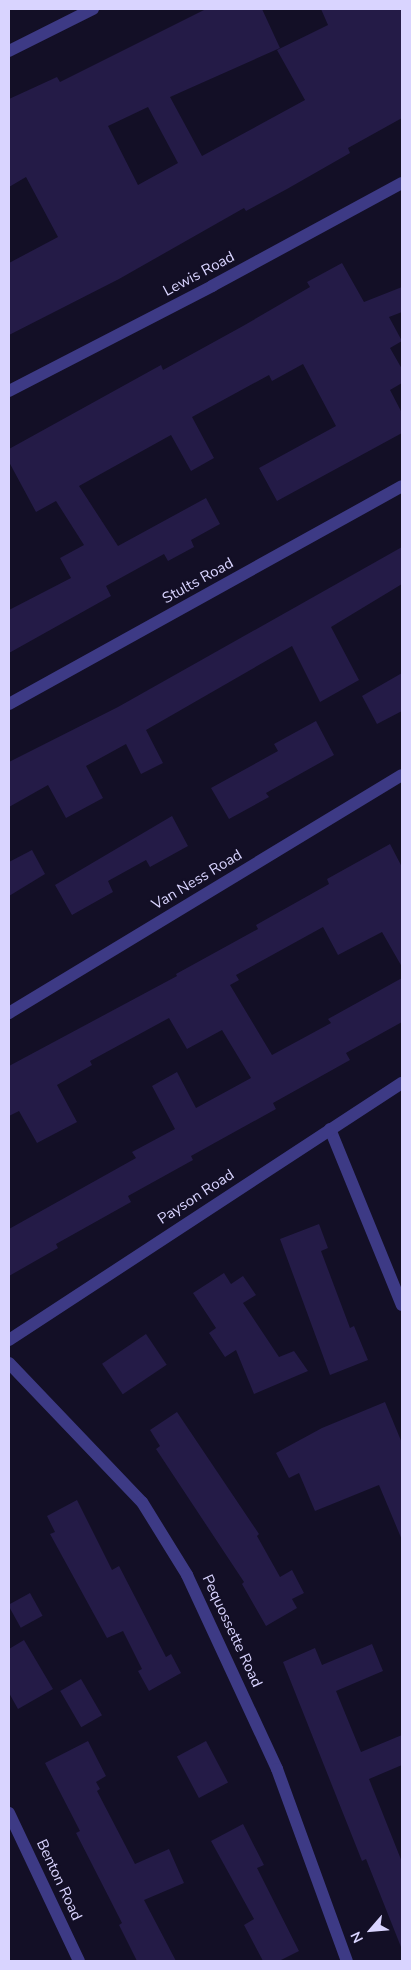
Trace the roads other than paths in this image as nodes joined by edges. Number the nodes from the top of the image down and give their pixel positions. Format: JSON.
{"nodes":[{"id":1,"x":93,"y":9,"type":"edge"},
{"id":2,"x":9,"y":51,"type":"edge"},
{"id":3,"x":402,"y":183,"type":"edge"},
{"id":4,"x":9,"y":390,"type":"edge"},
{"id":5,"x":402,"y":486,"type":"edge"},
{"id":6,"x":9,"y":704,"type":"edge"},
{"id":7,"x":402,"y":775,"type":"edge"},
{"id":8,"x":9,"y":1013,"type":"edge"},
{"id":9,"x":402,"y":1083,"type":"edge"},
{"id":10,"x":330,"y":1129,"type":"junction"},
{"id":11,"x":402,"y":1304,"type":"edge"},
{"id":12,"x":9,"y":1340,"type":"edge"},
{"id":13,"x":9,"y":1363,"type":"edge"},
{"id":14,"x":9,"y":1813,"type":"edge"},
{"id":15,"x":79,"y":1961,"type":"edge"},
{"id":16,"x":347,"y":1961,"type":"edge"}],
"edges":[{"from":1,"to":2,"type":"street"},
{"from":3,"to":4,"type":"street","name":"Lewis Road"},
{"from":5,"to":6,"type":"street","name":"Stults Road"},
{"from":7,"to":8,"type":"street","name":"Van Ness Road"},
{"from":9,"to":10,"type":"street","name":"Payson Road"},
{"from":10,"to":11,"type":"street"},
{"from":10,"to":12,"type":"street","name":"Payson Road"},
{"from":13,"to":16,"type":"street","name":"Pequossette Road"},
{"from":14,"to":15,"type":"street","name":"Benton Road"}]}
